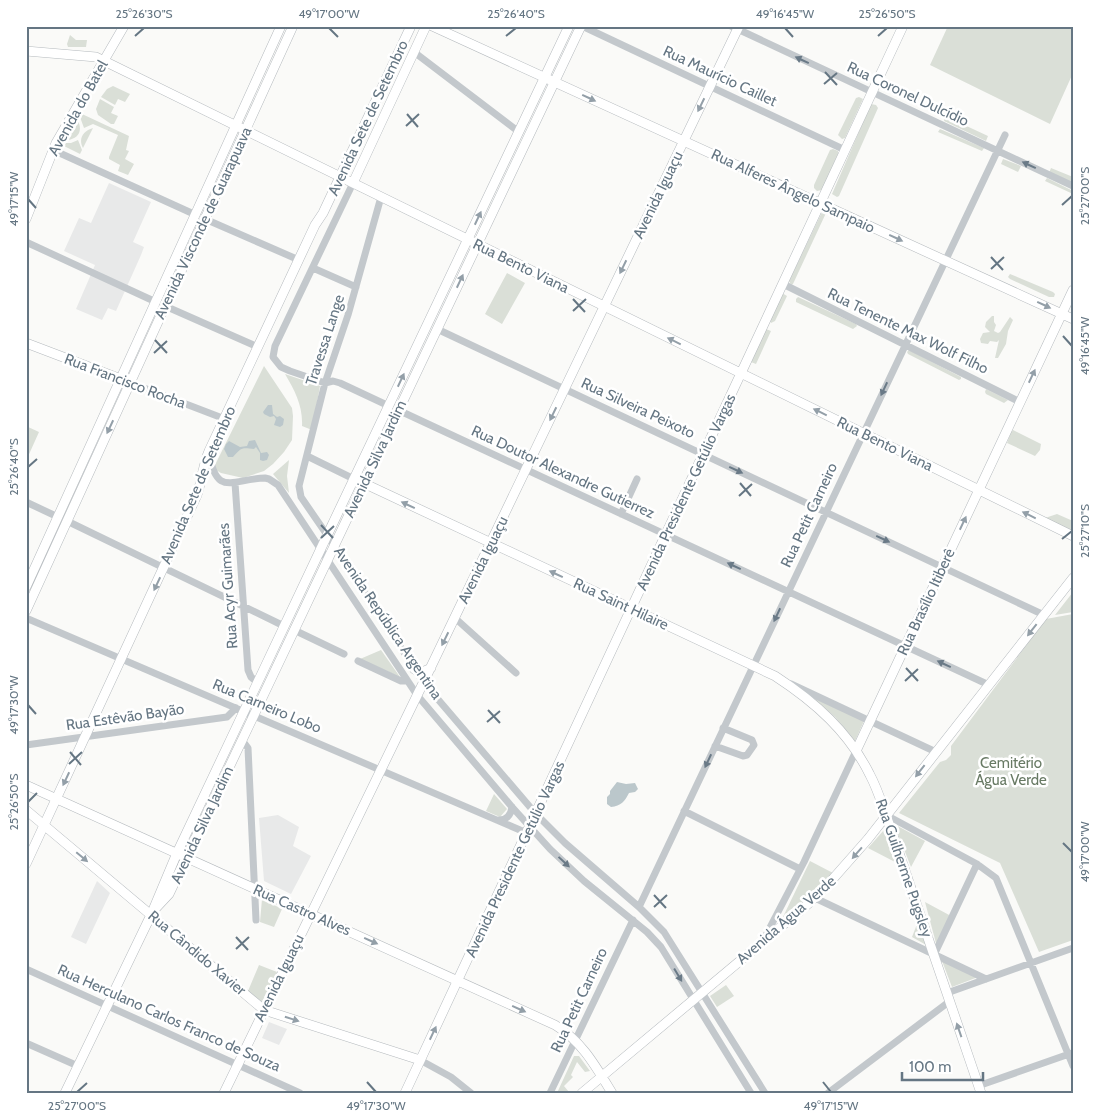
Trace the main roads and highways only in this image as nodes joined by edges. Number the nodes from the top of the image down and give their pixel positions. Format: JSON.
{"nodes":[{"id":1,"x":124,"y":26,"type":"edge"},
{"id":2,"x":282,"y":26,"type":"edge"},
{"id":3,"x":293,"y":26,"type":"edge"},
{"id":4,"x":411,"y":26,"type":"edge"},
{"id":5,"x":426,"y":26,"type":"edge"},
{"id":6,"x":432,"y":26,"type":"edge"},
{"id":7,"x":569,"y":26,"type":"edge"},
{"id":8,"x":581,"y":26,"type":"edge"},
{"id":9,"x":903,"y":26,"type":"edge"},
{"id":10,"x":736,"y":27,"type":"edge"},
{"id":11,"x":26,"y":51,"type":"edge"},
{"id":12,"x":104,"y":61,"type":"junction"},
{"id":13,"x":272,"y":73,"type":"junction"},
{"id":14,"x":545,"y":78,"type":"junction"},
{"id":15,"x":256,"y":82,"type":"junction"},
{"id":16,"x":554,"y":82,"type":"junction"},
{"id":17,"x":236,"y":126,"type":"junction"},
{"id":18,"x":245,"y":131,"type":"junction"},
{"id":19,"x":684,"y":141,"type":"junction"},
{"id":20,"x":340,"y":177,"type":"junction"},
{"id":21,"x":509,"y":177,"type":"junction"},
{"id":22,"x":497,"y":179,"type":"junction"},
{"id":23,"x":352,"y":183,"type":"junction"},
{"id":24,"x":217,"y":193,"type":"junction"},
{"id":25,"x":203,"y":199,"type":"junction"},
{"id":26,"x":821,"y":203,"type":"junction"},
{"id":27,"x":26,"y":219,"type":"edge"},
{"id":28,"x":468,"y":240,"type":"junction"},
{"id":29,"x":477,"y":244,"type":"junction"},
{"id":30,"x":179,"y":250,"type":"junction"},
{"id":31,"x":183,"y":267,"type":"junction"},
{"id":32,"x":446,"y":286,"type":"junction"},
{"id":33,"x":1073,"y":290,"type":"edge"},
{"id":34,"x":604,"y":307,"type":"junction"},
{"id":35,"x":446,"y":310,"type":"junction"},
{"id":36,"x":1062,"y":314,"type":"junction"},
{"id":37,"x":1073,"y":318,"type":"edge"},
{"id":38,"x":153,"y":333,"type":"junction"},
{"id":39,"x":26,"y":343,"type":"edge"},
{"id":40,"x":430,"y":343,"type":"junction"},
{"id":41,"x":136,"y":345,"type":"junction"},
{"id":42,"x":415,"y":350,"type":"junction"},
{"id":43,"x":741,"y":374,"type":"junction"},
{"id":44,"x":121,"y":379,"type":"junction"},
{"id":45,"x":131,"y":382,"type":"junction"},
{"id":46,"x":354,"y":479,"type":"junction"},
{"id":47,"x":364,"y":484,"type":"junction"},
{"id":48,"x":979,"y":490,"type":"junction"},
{"id":49,"x":1073,"y":536,"type":"edge"},
{"id":50,"x":491,"y":543,"type":"junction"},
{"id":51,"x":320,"y":574,"type":"junction"},
{"id":52,"x":1073,"y":578,"type":"edge"},
{"id":53,"x":41,"y":579,"type":"junction"},
{"id":54,"x":306,"y":581,"type":"junction"},
{"id":55,"x":26,"y":587,"type":"edge"},
{"id":56,"x":632,"y":609,"type":"junction"},
{"id":57,"x":26,"y":611,"type":"edge"},
{"id":58,"x":431,"y":668,"type":"junction"},
{"id":59,"x":414,"y":669,"type":"road end"},
{"id":60,"x":775,"y":676,"type":"joint"},
{"id":61,"x":856,"y":751,"type":"junction"},
{"id":62,"x":26,"y":785,"type":"edge"},
{"id":63,"x":57,"y":798,"type":"junction"},
{"id":64,"x":26,"y":810,"type":"edge"},
{"id":65,"x":886,"y":815,"type":"junction"},
{"id":66,"x":44,"y":825,"type":"junction"},
{"id":67,"x":177,"y":853,"type":"junction"},
{"id":68,"x":186,"y":857,"type":"junction"},
{"id":69,"x":26,"y":864,"type":"edge"},
{"id":70,"x":311,"y":914,"type":"junction"},
{"id":71,"x":151,"y":915,"type":"junction"},
{"id":72,"x":458,"y":981,"type":"junction"},
{"id":73,"x":264,"y":1010,"type":"junction"},
{"id":74,"x":420,"y":1060,"type":"junction"},
{"id":75,"x":602,"y":1076,"type":"junction"},
{"id":76,"x":979,"y":1089,"type":"edge"},
{"id":77,"x":65,"y":1093,"type":"edge"},
{"id":78,"x":224,"y":1093,"type":"edge"},
{"id":79,"x":405,"y":1093,"type":"edge"},
{"id":80,"x":582,"y":1093,"type":"edge"},
{"id":81,"x":612,"y":1093,"type":"edge"}],
"edges":[{"from":1,"to":12,"type":"main road","name":"Avenida do Batel"},
{"from":2,"to":15,"type":"main road","name":"Avenida Visconde de Guarapuava"},
{"from":3,"to":13,"type":"main road","name":"Avenida Visconde de Guarapuava"},
{"from":4,"to":20,"type":"main road","name":"Avenida Sete de Setembro"},
{"from":5,"to":23,"type":"main road","name":"Avenida Sete de Setembro"},
{"from":6,"to":14,"type":"main road","name":"Rua Alferes Ângelo Sampaio"},
{"from":7,"to":14,"type":"main road","name":"Avenida Silva Jardim"},
{"from":8,"to":16,"type":"main road","name":"Avenida Silva Jardim"},
{"from":9,"to":26,"type":"main road","name":"Avenida Presidente Getúlio Vargas"},
{"from":10,"to":19,"type":"main road","name":"Avenida Iguaçu","one_way":true},
{"from":11,"to":12,"type":"main road","name":"Rua Bento Viana"},
{"from":12,"to":17,"type":"main road","name":"Rua Bento Viana"},
{"from":12,"to":27,"type":"main road","name":"Avenida do Batel"},
{"from":13,"to":15,"type":"main road"},
{"from":13,"to":18,"type":"main road","name":"Avenida Visconde de Guarapuava"},
{"from":14,"to":16,"type":"main road","name":"Rua Alferes Ângelo Sampaio"},
{"from":14,"to":22,"type":"main road","name":"Avenida Silva Jardim"},
{"from":15,"to":17,"type":"main road","name":"Avenida Visconde de Guarapuava"},
{"from":16,"to":19,"type":"main road","name":"Rua Alferes Ângelo Sampaio","one_way":true},
{"from":16,"to":21,"type":"main road","name":"Avenida Silva Jardim"},
{"from":17,"to":18,"type":"main road","name":"Rua Bento Viana"},
{"from":17,"to":25,"type":"main road","name":"Avenida Visconde de Guarapuava"},
{"from":18,"to":20,"type":"main road","name":"Rua Bento Viana"},
{"from":18,"to":24,"type":"main road","name":"Avenida Visconde de Guarapuava"},
{"from":19,"to":26,"type":"main road","name":"Rua Alferes Ângelo Sampaio"},
{"from":19,"to":34,"type":"main road","name":"Avenida Iguaçu","one_way":true},
{"from":20,"to":23,"type":"main road","name":"Rua Bento Viana"},
{"from":20,"to":63,"type":"main road","name":"Avenida Sete de Setembro","one_way":true},
{"from":21,"to":22,"type":"main road"},
{"from":21,"to":29,"type":"main road","name":"Avenida Silva Jardim"},
{"from":28,"to":22,"type":"main road","name":"Avenida Silva Jardim","one_way":true},
{"from":23,"to":28,"type":"main road","name":"Rua Bento Viana"},
{"from":24,"to":25,"type":"main road"},
{"from":24,"to":31,"type":"main road","name":"Avenida Visconde de Guarapuava"},
{"from":25,"to":30,"type":"main road","name":"Avenida Visconde de Guarapuava"},
{"from":26,"to":36,"type":"main road","name":"Rua Alferes Ângelo Sampaio","one_way":true},
{"from":26,"to":43,"type":"main road","name":"Avenida Presidente Getúlio Vargas"},
{"from":28,"to":29,"type":"main road","name":"Rua Bento Viana"},
{"from":28,"to":32,"type":"main road","name":"Avenida Silva Jardim"},
{"from":29,"to":34,"type":"main road","name":"Rua Bento Viana"},
{"from":35,"to":29,"type":"main road","name":"Avenida Silva Jardim","one_way":true},
{"from":30,"to":31,"type":"main road"},
{"from":30,"to":41,"type":"main road","name":"Avenida Visconde de Guarapuava"},
{"from":31,"to":38,"type":"main road","name":"Avenida Visconde de Guarapuava"},
{"from":32,"to":35,"type":"main road"},
{"from":32,"to":42,"type":"main road","name":"Avenida Silva Jardim"},
{"from":33,"to":36,"type":"main road","name":"Rua Brasílio Itiberê"},
{"from":43,"to":34,"type":"main road","name":"Rua Bento Viana","one_way":true},
{"from":34,"to":50,"type":"main road","name":"Avenida Iguaçu","one_way":true},
{"from":35,"to":40,"type":"main road","name":"Avenida Silva Jardim"},
{"from":36,"to":37,"type":"main road","name":"Rua Alferes Ângelo Sampaio"},
{"from":48,"to":36,"type":"main road","name":"Rua Brasílio Itiberê","one_way":true},
{"from":38,"to":41,"type":"main road"},
{"from":38,"to":45,"type":"main road","name":"Avenida Visconde de Guarapuava"},
{"from":39,"to":44,"type":"main road","name":"Rua Francisco Rocha"},
{"from":40,"to":42,"type":"main road"},
{"from":40,"to":47,"type":"main road","name":"Avenida Silva Jardim"},
{"from":41,"to":44,"type":"main road","name":"Avenida Visconde de Guarapuava"},
{"from":46,"to":42,"type":"main road","name":"Avenida Silva Jardim","one_way":true},
{"from":48,"to":43,"type":"main road","name":"Rua Bento Viana","one_way":true},
{"from":43,"to":56,"type":"main road","name":"Avenida Presidente Getúlio Vargas"},
{"from":44,"to":45,"type":"main road","name":"Rua Francisco Rocha"},
{"from":44,"to":55,"type":"main road","name":"Avenida Visconde de Guarapuava"},
{"from":45,"to":53,"type":"main road","name":"Avenida Visconde de Guarapuava","one_way":true},
{"from":46,"to":47,"type":"main road","name":"Rua Saint Hilaire"},
{"from":46,"to":54,"type":"main road","name":"Avenida Silva Jardim"},
{"from":50,"to":47,"type":"main road","name":"Rua Saint Hilaire","one_way":true},
{"from":47,"to":51,"type":"main road","name":"Avenida Silva Jardim"},
{"from":49,"to":48,"type":"main road","name":"Rua Bento Viana","one_way":true},
{"from":61,"to":48,"type":"main road","name":"Rua Brasílio Itiberê","one_way":true},
{"from":56,"to":50,"type":"main road","name":"Rua Saint Hilaire","one_way":true},
{"from":50,"to":58,"type":"main road","name":"Avenida Iguaçu","one_way":true},
{"from":51,"to":54,"type":"main road"},
{"from":51,"to":68,"type":"main road","name":"Avenida Silva Jardim"},
{"from":52,"to":65,"type":"main road","name":"Avenida Água Verde","one_way":true},
{"from":53,"to":55,"type":"main road"},
{"from":53,"to":57,"type":"main road","name":"Avenida Visconde de Guarapuava"},
{"from":54,"to":67,"type":"main road","name":"Avenida Silva Jardim"},
{"from":56,"to":60,"type":"main road","name":"Rua Saint Hilaire"},
{"from":56,"to":72,"type":"main road","name":"Avenida Presidente Getúlio Vargas"},
{"from":58,"to":59,"type":"main road"},
{"from":58,"to":70,"type":"main road","name":"Avenida Iguaçu"},
{"from":60,"to":61,"type":"main road","name":"Rua Guilherme Pugsley"},
{"from":61,"to":65,"type":"main road","name":"Rua Guilherme Pugsley"},
{"from":62,"to":63,"type":"main road","name":"Rua Castro Alves"},
{"from":63,"to":66,"type":"main road","name":"Avenida Sete de Setembro"},
{"from":63,"to":67,"type":"main road","name":"Rua Castro Alves"},
{"from":64,"to":66,"type":"main road","name":"Rua Cândido Xavier"},
{"from":65,"to":75,"type":"main road","name":"Avenida Água Verde","one_way":true},
{"from":76,"to":65,"type":"main road","name":"Rua Guilherme Pugsley","one_way":true},
{"from":66,"to":69,"type":"main road","name":"Avenida Sete de Setembro"},
{"from":66,"to":71,"type":"main road","name":"Rua Cândido Xavier","one_way":true},
{"from":67,"to":68,"type":"main road","name":"Rua Castro Alves"},
{"from":67,"to":71,"type":"main road","name":"Avenida Silva Jardim"},
{"from":68,"to":70,"type":"main road","name":"Rua Castro Alves"},
{"from":68,"to":71,"type":"main road","name":"Avenida Silva Jardim"},
{"from":70,"to":72,"type":"main road","name":"Rua Castro Alves","one_way":true},
{"from":70,"to":73,"type":"main road","name":"Avenida Iguaçu"},
{"from":71,"to":73,"type":"main road","name":"Rua Cândido Xavier"},
{"from":71,"to":77,"type":"main road","name":"Avenida Silva Jardim"},
{"from":74,"to":72,"type":"main road","name":"Avenida Presidente Getúlio Vargas","one_way":true},
{"from":72,"to":75,"type":"main road","name":"Rua Castro Alves","one_way":true},
{"from":73,"to":74,"type":"main road","name":"Rua Cândido Xavier","one_way":true},
{"from":73,"to":78,"type":"main road","name":"Avenida Iguaçu"},
{"from":74,"to":79,"type":"main road","name":"Avenida Presidente Getúlio Vargas"},
{"from":75,"to":80,"type":"main road","name":"Avenida Água Verde"},
{"from":75,"to":81,"type":"main road","name":"Rua Castro Alves"}]}
